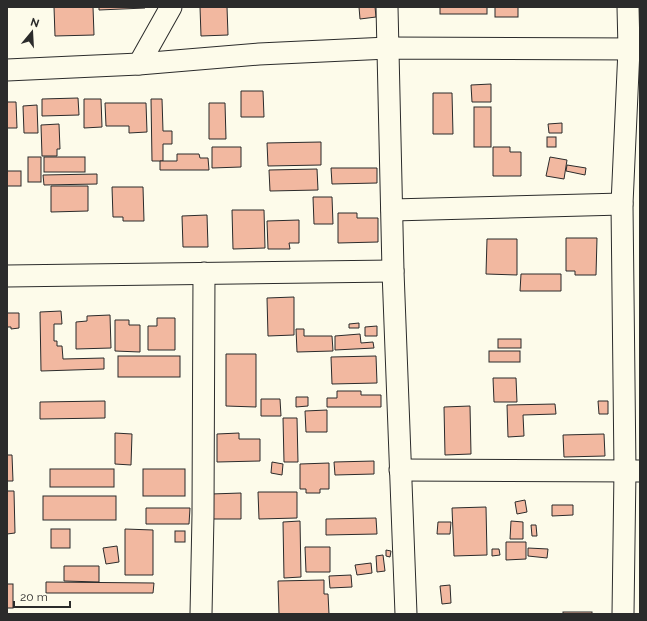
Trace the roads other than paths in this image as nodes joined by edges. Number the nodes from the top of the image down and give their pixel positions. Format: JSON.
{"nodes":[{"id":1,"x":171,"y":7,"type":"edge"},
{"id":2,"x":387,"y":7,"type":"edge"},
{"id":3,"x":628,"y":7,"type":"edge"},
{"id":4,"x":388,"y":48,"type":"junction"},
{"id":5,"x":634,"y":49,"type":"edge"},
{"id":6,"x":139,"y":64,"type":"junction"},
{"id":7,"x":7,"y":70,"type":"edge"},
{"id":8,"x":622,"y":204,"type":"junction"},
{"id":9,"x":392,"y":210,"type":"junction"},
{"id":10,"x":393,"y":271,"type":"junction"},
{"id":11,"x":204,"y":273,"type":"junction"},
{"id":12,"x":7,"y":276,"type":"edge"},
{"id":13,"x":400,"y":470,"type":"junction"},
{"id":14,"x":632,"y":471,"type":"edge"},
{"id":15,"x":201,"y":614,"type":"edge"},
{"id":16,"x":406,"y":614,"type":"edge"},
{"id":17,"x":623,"y":614,"type":"edge"}],
"edges":[{"from":1,"to":6,"type":"street"},
{"from":2,"to":4,"type":"street"},
{"from":3,"to":5,"type":"street"},
{"from":4,"to":5,"type":"street"},
{"from":4,"to":6,"type":"street"},
{"from":4,"to":9,"type":"street"},
{"from":5,"to":8,"type":"street"},
{"from":6,"to":7,"type":"street"},
{"from":8,"to":9,"type":"street"},
{"from":8,"to":14,"type":"street"},
{"from":9,"to":10,"type":"street"},
{"from":10,"to":11,"type":"street"},
{"from":10,"to":13,"type":"street"},
{"from":11,"to":12,"type":"street"},
{"from":11,"to":15,"type":"street"},
{"from":13,"to":14,"type":"street"},
{"from":13,"to":16,"type":"street"},
{"from":14,"to":17,"type":"street"}]}
